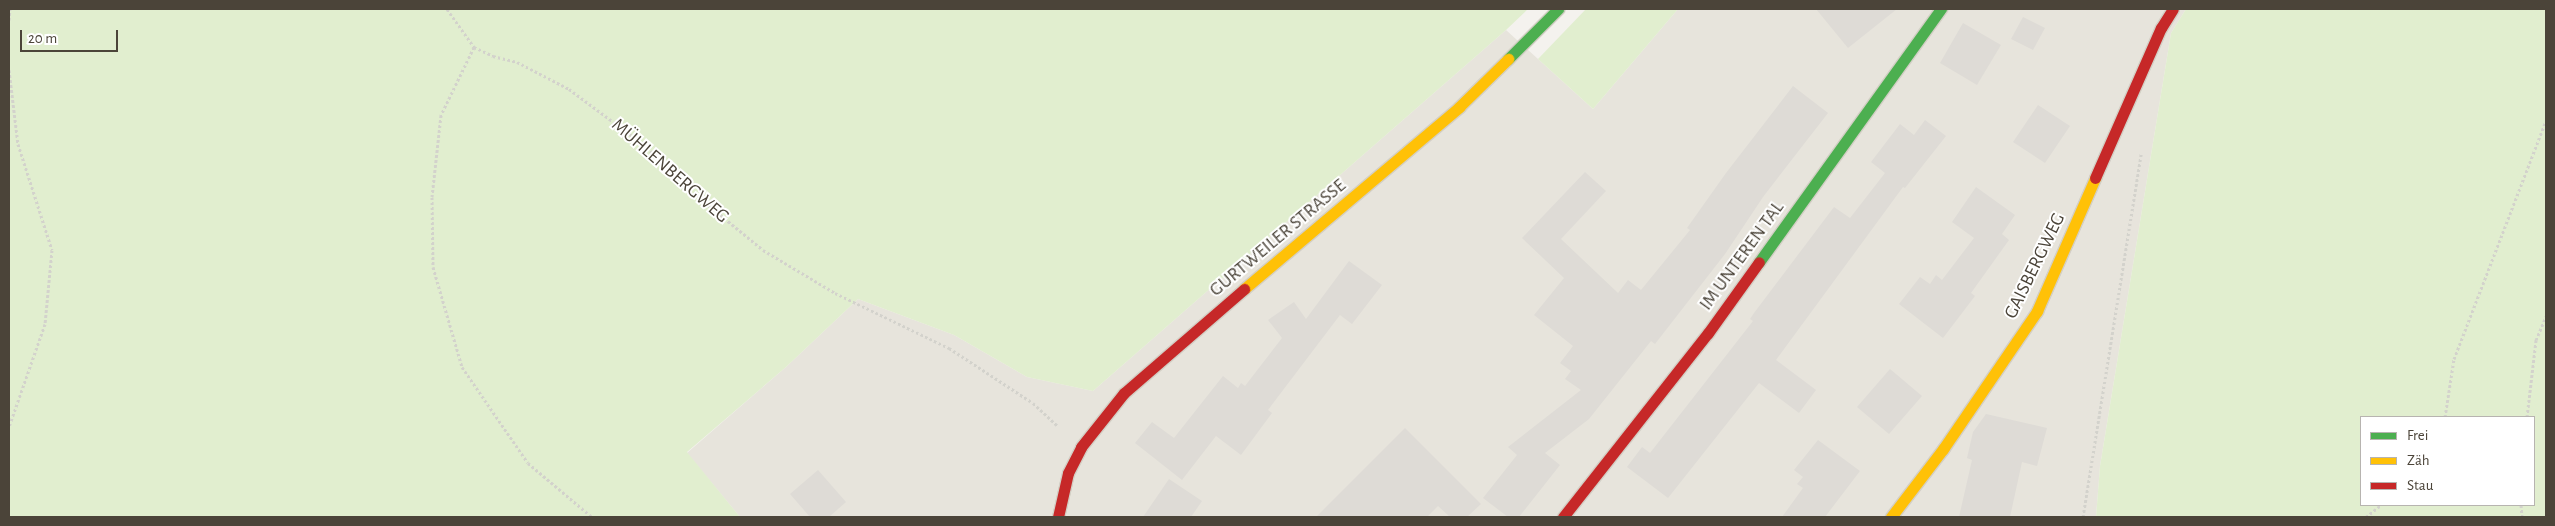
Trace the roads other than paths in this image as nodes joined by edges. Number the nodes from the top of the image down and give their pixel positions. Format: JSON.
{"nodes":[{"id":1,"x":1558,"y":9,"type":"edge"},
{"id":2,"x":1941,"y":9,"type":"edge"},
{"id":3,"x":2173,"y":9,"type":"edge"},
{"id":4,"x":1058,"y":517,"type":"edge"},
{"id":5,"x":1563,"y":517,"type":"edge"},
{"id":6,"x":1891,"y":517,"type":"edge"}],
"edges":[{"from":1,"to":4,"type":"street","name":"GURTWEILER STRASSE"},
{"from":2,"to":5,"type":"street","name":"IM UNTEREN TAL"},
{"from":3,"to":6,"type":"street","name":"GAISBERGWEG"}]}
